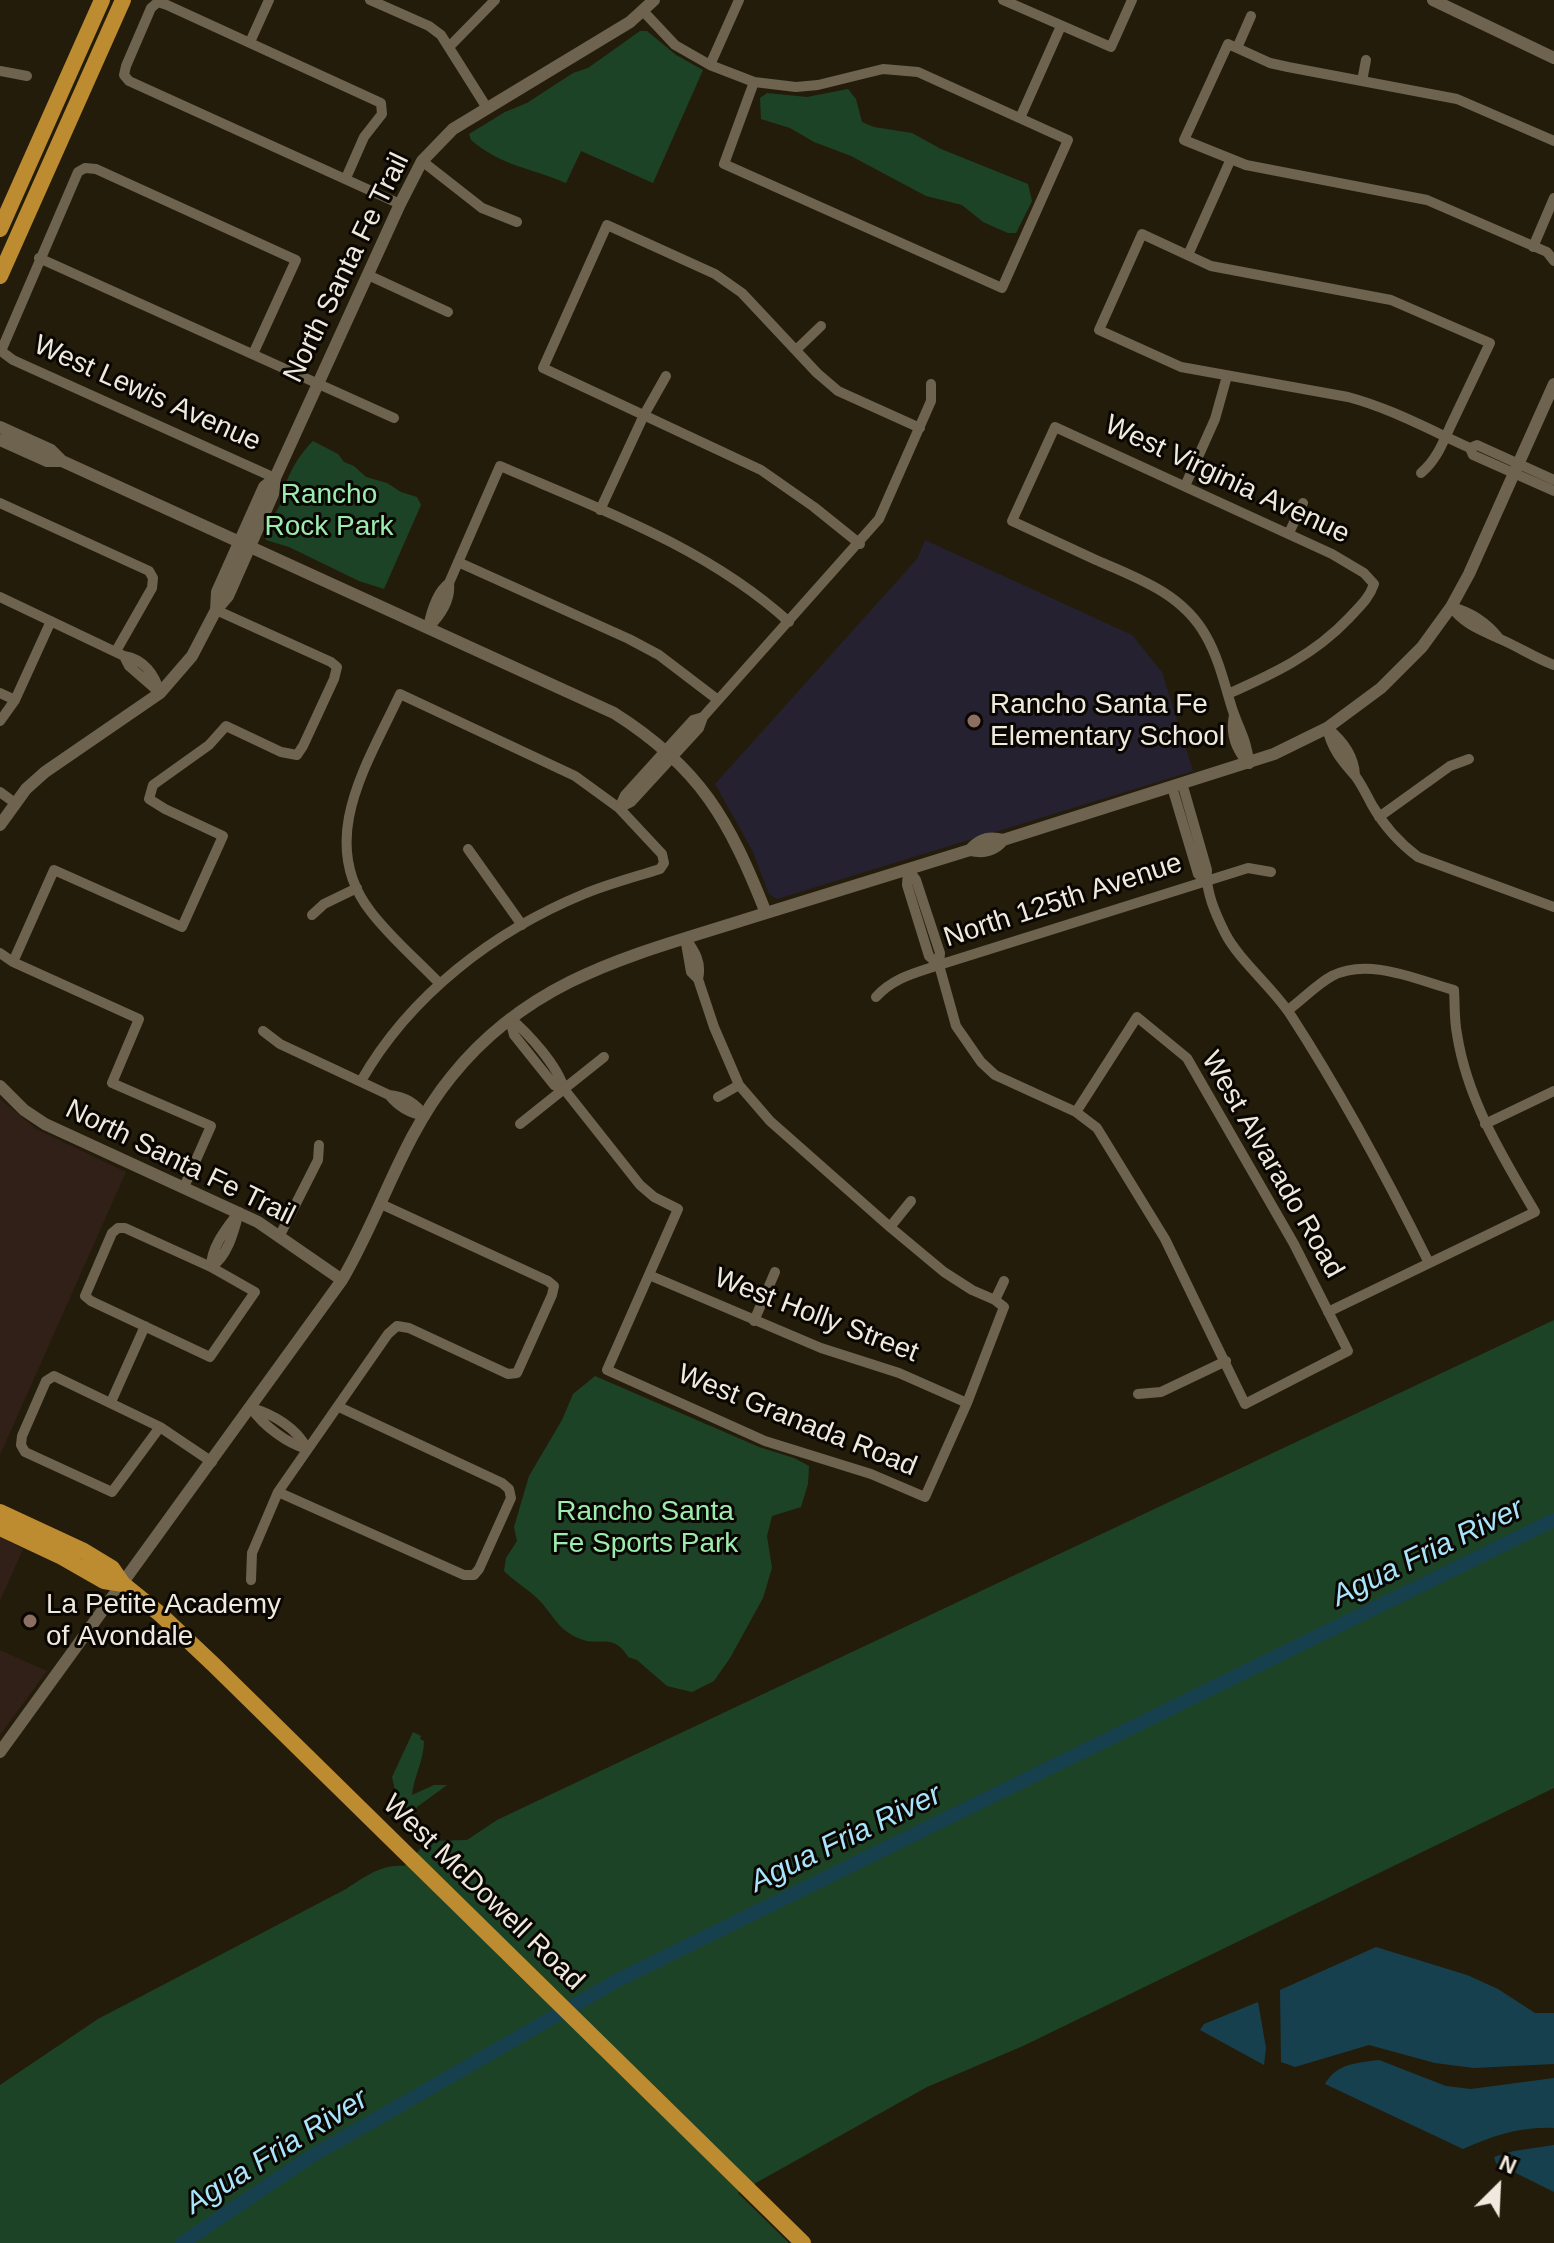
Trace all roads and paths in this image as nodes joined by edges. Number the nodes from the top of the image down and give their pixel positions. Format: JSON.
{"nodes":[{"id":1,"x":102,"y":0,"type":"edge"},
{"id":2,"x":123,"y":0,"type":"edge"},
{"id":3,"x":269,"y":0,"type":"edge"},
{"id":4,"x":495,"y":0,"type":"edge"},
{"id":5,"x":654,"y":0,"type":"edge"},
{"id":6,"x":739,"y":0,"type":"edge"},
{"id":7,"x":1003,"y":0,"type":"edge"},
{"id":8,"x":1132,"y":0,"type":"edge"},
{"id":9,"x":1433,"y":0,"type":"edge"},
{"id":10,"x":378,"y":2,"type":"edge"},
{"id":11,"x":644,"y":12,"type":"junction"},
{"id":12,"x":1251,"y":16,"type":"dead end"},
{"id":13,"x":1061,"y":26,"type":"junction"},
{"id":14,"x":250,"y":42,"type":"junction"},
{"id":15,"x":450,"y":46,"type":"junction"},
{"id":16,"x":1237,"y":48,"type":"junction"},
{"id":17,"x":1554,"y":58,"type":"edge"},
{"id":18,"x":1366,"y":60,"type":"dead end"},
{"id":19,"x":710,"y":65,"type":"junction"},
{"id":20,"x":0,"y":71,"type":"edge"},
{"id":21,"x":27,"y":76,"type":"dead end"},
{"id":22,"x":1362,"y":81,"type":"junction"},
{"id":23,"x":754,"y":82,"type":"junction"},
{"id":24,"x":487,"y":108,"type":"junction"},
{"id":25,"x":1020,"y":118,"type":"junction"},
{"id":26,"x":1554,"y":141,"type":"edge"},
{"id":27,"x":422,"y":161,"type":"junction"},
{"id":28,"x":1230,"y":161,"type":"junction"},
{"id":29,"x":346,"y":178,"type":"junction"},
{"id":30,"x":1554,"y":198,"type":"edge"},
{"id":31,"x":400,"y":204,"type":"junction"},
{"id":32,"x":517,"y":222,"type":"dead end"},
{"id":33,"x":0,"y":229,"type":"edge"},
{"id":34,"x":1533,"y":247,"type":"junction"},
{"id":35,"x":1188,"y":255,"type":"junction"},
{"id":36,"x":1552,"y":255,"type":"edge"},
{"id":37,"x":39,"y":258,"type":"junction"},
{"id":38,"x":368,"y":275,"type":"junction"},
{"id":39,"x":0,"y":276,"type":"edge"},
{"id":40,"x":448,"y":312,"type":"dead end"},
{"id":41,"x":821,"y":326,"type":"dead end"},
{"id":42,"x":797,"y":349,"type":"junction"},
{"id":43,"x":1,"y":351,"type":"edge"},
{"id":44,"x":253,"y":354,"type":"junction"},
{"id":45,"x":666,"y":376,"type":"dead end"},
{"id":46,"x":1227,"y":376,"type":"junction"},
{"id":47,"x":318,"y":384,"type":"junction"},
{"id":48,"x":931,"y":384,"type":"dead end"},
{"id":49,"x":1554,"y":384,"type":"edge"},
{"id":50,"x":644,"y":415,"type":"junction"},
{"id":51,"x":394,"y":418,"type":"dead end"},
{"id":52,"x":0,"y":427,"type":"edge"},
{"id":53,"x":920,"y":428,"type":"junction"},
{"id":54,"x":1446,"y":437,"type":"junction"},
{"id":55,"x":0,"y":440,"type":"edge"},
{"id":56,"x":62,"y":461,"type":"junction"},
{"id":57,"x":1516,"y":468,"type":"junction"},
{"id":58,"x":1421,"y":473,"type":"dead end"},
{"id":59,"x":275,"y":478,"type":"junction"},
{"id":60,"x":1554,"y":480,"type":"edge"},
{"id":61,"x":1185,"y":486,"type":"junction"},
{"id":62,"x":1554,"y":491,"type":"edge"},
{"id":63,"x":0,"y":503,"type":"edge"},
{"id":64,"x":1303,"y":503,"type":"dead end"},
{"id":65,"x":600,"y":510,"type":"junction"},
{"id":66,"x":1289,"y":533,"type":"junction"},
{"id":67,"x":245,"y":544,"type":"junction"},
{"id":68,"x":860,"y":544,"type":"junction"},
{"id":69,"x":458,"y":562,"type":"junction"},
{"id":70,"x":0,"y":597,"type":"edge"},
{"id":71,"x":1451,"y":607,"type":"junction"},
{"id":72,"x":216,"y":610,"type":"junction"},
{"id":73,"x":51,"y":621,"type":"junction"},
{"id":74,"x":789,"y":622,"type":"junction"},
{"id":75,"x":428,"y":628,"type":"junction"},
{"id":76,"x":120,"y":654,"type":"junction"},
{"id":77,"x":1554,"y":665,"type":"edge"},
{"id":78,"x":0,"y":693,"type":"edge"},
{"id":79,"x":160,"y":693,"type":"junction"},
{"id":80,"x":1228,"y":694,"type":"junction"},
{"id":81,"x":15,"y":700,"type":"junction"},
{"id":82,"x":718,"y":700,"type":"junction"},
{"id":83,"x":0,"y":721,"type":"edge"},
{"id":84,"x":1327,"y":728,"type":"junction"},
{"id":85,"x":669,"y":753,"type":"junction"},
{"id":86,"x":1469,"y":759,"type":"dead end"},
{"id":87,"x":1249,"y":764,"type":"junction"},
{"id":88,"x":1177,"y":785,"type":"junction"},
{"id":89,"x":0,"y":792,"type":"edge"},
{"id":90,"x":15,"y":803,"type":"junction"},
{"id":91,"x":619,"y":808,"type":"junction"},
{"id":92,"x":1379,"y":817,"type":"junction"},
{"id":93,"x":0,"y":825,"type":"edge"},
{"id":94,"x":468,"y":849,"type":"dead end"},
{"id":95,"x":908,"y":869,"type":"junction"},
{"id":96,"x":1271,"y":872,"type":"dead end"},
{"id":97,"x":1206,"y":880,"type":"junction"},
{"id":98,"x":357,"y":888,"type":"junction"},
{"id":99,"x":1554,"y":907,"type":"edge"},
{"id":100,"x":766,"y":913,"type":"junction"},
{"id":101,"x":312,"y":915,"type":"dead end"},
{"id":102,"x":522,"y":925,"type":"junction"},
{"id":103,"x":685,"y":938,"type":"junction"},
{"id":104,"x":0,"y":953,"type":"edge"},
{"id":105,"x":13,"y":962,"type":"junction"},
{"id":106,"x":0,"y":963,"type":"edge"},
{"id":107,"x":939,"y":965,"type":"junction"},
{"id":108,"x":440,"y":984,"type":"junction"},
{"id":109,"x":876,"y":997,"type":"dead end"},
{"id":110,"x":1288,"y":1010,"type":"junction"},
{"id":111,"x":510,"y":1018,"type":"junction"},
{"id":112,"x":263,"y":1031,"type":"dead end"},
{"id":113,"x":604,"y":1057,"type":"dead end"},
{"id":114,"x":361,"y":1081,"type":"junction"},
{"id":115,"x":739,"y":1085,"type":"junction"},
{"id":116,"x":0,"y":1086,"type":"edge"},
{"id":117,"x":564,"y":1089,"type":"junction"},
{"id":118,"x":1554,"y":1091,"type":"edge"},
{"id":119,"x":718,"y":1097,"type":"dead end"},
{"id":120,"x":1076,"y":1112,"type":"junction"},
{"id":121,"x":425,"y":1116,"type":"junction"},
{"id":122,"x":520,"y":1124,"type":"dead end"},
{"id":123,"x":1485,"y":1124,"type":"junction"},
{"id":124,"x":319,"y":1145,"type":"dead end"},
{"id":125,"x":184,"y":1187,"type":"junction"},
{"id":126,"x":911,"y":1201,"type":"dead end"},
{"id":127,"x":381,"y":1204,"type":"junction"},
{"id":128,"x":239,"y":1212,"type":"junction"},
{"id":129,"x":890,"y":1227,"type":"junction"},
{"id":130,"x":280,"y":1235,"type":"junction"},
{"id":131,"x":1429,"y":1263,"type":"junction"},
{"id":132,"x":211,"y":1267,"type":"junction"},
{"id":133,"x":775,"y":1272,"type":"dead end"},
{"id":134,"x":649,"y":1275,"type":"junction"},
{"id":135,"x":342,"y":1280,"type":"junction"},
{"id":136,"x":1004,"y":1281,"type":"dead end"},
{"id":137,"x":995,"y":1300,"type":"junction"},
{"id":138,"x":1328,"y":1312,"type":"junction"},
{"id":139,"x":754,"y":1321,"type":"junction"},
{"id":140,"x":145,"y":1326,"type":"junction"},
{"id":141,"x":1226,"y":1361,"type":"junction"},
{"id":142,"x":1138,"y":1394,"type":"dead end"},
{"id":143,"x":111,"y":1402,"type":"junction"},
{"id":144,"x":967,"y":1403,"type":"junction"},
{"id":145,"x":339,"y":1407,"type":"junction"},
{"id":146,"x":251,"y":1408,"type":"junction"},
{"id":147,"x":160,"y":1427,"type":"junction"},
{"id":148,"x":307,"y":1449,"type":"junction"},
{"id":149,"x":212,"y":1462,"type":"junction"},
{"id":150,"x":278,"y":1492,"type":"junction"},
{"id":151,"x":0,"y":1512,"type":"edge"},
{"id":152,"x":0,"y":1528,"type":"edge"},
{"id":153,"x":251,"y":1580,"type":"dead end"},
{"id":154,"x":123,"y":1584,"type":"junction"},
{"id":155,"x":0,"y":1752,"type":"edge"},
{"id":156,"x":803,"y":2243,"type":"edge"}],
"edges":[{"from":1,"to":33,"type":"main road"},
{"from":2,"to":39,"type":"main road"},
{"from":3,"to":14,"type":"street"},
{"from":4,"to":15,"type":"street"},
{"from":5,"to":11,"type":"street","name":"North Santa Fe Trail"},
{"from":6,"to":19,"type":"street"},
{"from":7,"to":13,"type":"street"},
{"from":8,"to":13,"type":"street"},
{"from":9,"to":17,"type":"street"},
{"from":10,"to":15,"type":"street"},
{"from":11,"to":19,"type":"street"},
{"from":11,"to":24,"type":"street","name":"North Santa Fe Trail"},
{"from":12,"to":16,"type":"street"},
{"from":13,"to":25,"type":"street"},
{"from":14,"to":29,"type":"street"},
{"from":14,"to":29,"type":"street"},
{"from":15,"to":24,"type":"street"},
{"from":16,"to":22,"type":"street"},
{"from":16,"to":28,"type":"street"},
{"from":18,"to":22,"type":"street"},
{"from":19,"to":23,"type":"street"},
{"from":20,"to":21,"type":"street"},
{"from":22,"to":26,"type":"street"},
{"from":23,"to":25,"type":"street"},
{"from":23,"to":25,"type":"street"},
{"from":24,"to":27,"type":"street","name":"North Santa Fe Trail"},
{"from":27,"to":31,"type":"street","name":"North Santa Fe Trail"},
{"from":27,"to":32,"type":"street"},
{"from":28,"to":34,"type":"street"},
{"from":28,"to":35,"type":"street"},
{"from":29,"to":31,"type":"street"},
{"from":30,"to":34,"type":"street"},
{"from":31,"to":38,"type":"street","name":"North Santa Fe Trail"},
{"from":34,"to":36,"type":"street"},
{"from":35,"to":46,"type":"street"},
{"from":35,"to":54,"type":"street"},
{"from":37,"to":43,"type":"street"},
{"from":37,"to":44,"type":"street"},
{"from":37,"to":44,"type":"street"},
{"from":38,"to":40,"type":"street"},
{"from":38,"to":47,"type":"street","name":"North Santa Fe Trail"},
{"from":41,"to":42,"type":"street"},
{"from":42,"to":50,"type":"street"},
{"from":42,"to":53,"type":"street"},
{"from":43,"to":59,"type":"street","name":"West Lewis Avenue"},
{"from":44,"to":47,"type":"street"},
{"from":45,"to":50,"type":"street"},
{"from":46,"to":54,"type":"street"},
{"from":46,"to":61,"type":"street"},
{"from":47,"to":51,"type":"street"},
{"from":47,"to":59,"type":"street","name":"North Santa Fe Trail"},
{"from":48,"to":53,"type":"street"},
{"from":49,"to":57,"type":"street"},
{"from":50,"to":65,"type":"street"},
{"from":50,"to":68,"type":"street"},
{"from":52,"to":56,"type":"street"},
{"from":53,"to":68,"type":"street"},
{"from":54,"to":57,"type":"street"},
{"from":54,"to":58,"type":"street"},
{"from":55,"to":56,"type":"street"},
{"from":56,"to":67,"type":"street"},
{"from":57,"to":60,"type":"street"},
{"from":57,"to":62,"type":"street"},
{"from":57,"to":71,"type":"street"},
{"from":59,"to":67,"type":"street","name":"North Santa Fe Trail"},
{"from":61,"to":66,"type":"street","name":"West Virginia Avenue"},
{"from":61,"to":80,"type":"street","name":"West Virginia Avenue"},
{"from":63,"to":76,"type":"street"},
{"from":64,"to":66,"type":"street"},
{"from":65,"to":69,"type":"street"},
{"from":65,"to":74,"type":"street"},
{"from":66,"to":80,"type":"street","name":"West Virginia Avenue"},
{"from":67,"to":72,"type":"street","name":"North Santa Fe Trail"},
{"from":67,"to":75,"type":"street"},
{"from":68,"to":74,"type":"street"},
{"from":69,"to":75,"type":"street"},
{"from":69,"to":82,"type":"street"},
{"from":70,"to":73,"type":"street"},
{"from":71,"to":77,"type":"street"},
{"from":71,"to":84,"type":"street"},
{"from":72,"to":79,"type":"street","name":"North Santa Fe Trail"},
{"from":72,"to":105,"type":"street"},
{"from":73,"to":76,"type":"street"},
{"from":73,"to":81,"type":"street"},
{"from":74,"to":82,"type":"street"},
{"from":75,"to":85,"type":"street"},
{"from":76,"to":79,"type":"street"},
{"from":78,"to":81,"type":"street"},
{"from":79,"to":90,"type":"street","name":"North Santa Fe Trail"},
{"from":80,"to":87,"type":"street"},
{"from":81,"to":83,"type":"street"},
{"from":82,"to":85,"type":"street"},
{"from":84,"to":87,"type":"street"},
{"from":84,"to":92,"type":"street"},
{"from":85,"to":91,"type":"street"},
{"from":85,"to":100,"type":"street"},
{"from":86,"to":92,"type":"street"},
{"from":87,"to":88,"type":"street"},
{"from":88,"to":95,"type":"street"},
{"from":88,"to":97,"type":"street"},
{"from":89,"to":90,"type":"street"},
{"from":90,"to":93,"type":"street","name":"North Santa Fe Trail"},
{"from":91,"to":98,"type":"street"},
{"from":91,"to":102,"type":"street"},
{"from":92,"to":99,"type":"street"},
{"from":94,"to":102,"type":"street"},
{"from":95,"to":100,"type":"street"},
{"from":95,"to":107,"type":"street"},
{"from":96,"to":97,"type":"street","name":"North 125th Avenue"},
{"from":97,"to":107,"type":"street","name":"North 125th Avenue"},
{"from":97,"to":110,"type":"street"},
{"from":98,"to":101,"type":"street"},
{"from":98,"to":108,"type":"street"},
{"from":100,"to":103,"type":"street"},
{"from":102,"to":108,"type":"street"},
{"from":103,"to":111,"type":"street"},
{"from":103,"to":115,"type":"street"},
{"from":104,"to":105,"type":"street"},
{"from":105,"to":106,"type":"street"},
{"from":105,"to":125,"type":"street"},
{"from":107,"to":109,"type":"street","name":"North 125th Avenue"},
{"from":107,"to":120,"type":"street"},
{"from":108,"to":114,"type":"street"},
{"from":110,"to":123,"type":"street"},
{"from":110,"to":131,"type":"street"},
{"from":111,"to":117,"type":"street"},
{"from":111,"to":121,"type":"street"},
{"from":112,"to":114,"type":"street"},
{"from":113,"to":117,"type":"street"},
{"from":114,"to":121,"type":"street"},
{"from":115,"to":119,"type":"street"},
{"from":115,"to":129,"type":"street"},
{"from":116,"to":125,"type":"street","name":"North Santa Fe Trail"},
{"from":117,"to":122,"type":"street"},
{"from":117,"to":134,"type":"street"},
{"from":118,"to":123,"type":"street"},
{"from":120,"to":138,"type":"street","name":"West Alvarado Road"},
{"from":120,"to":141,"type":"street"},
{"from":121,"to":127,"type":"street"},
{"from":123,"to":131,"type":"street"},
{"from":124,"to":130,"type":"street"},
{"from":125,"to":128,"type":"street","name":"North Santa Fe Trail"},
{"from":126,"to":129,"type":"street"},
{"from":127,"to":135,"type":"street"},
{"from":127,"to":145,"type":"street"},
{"from":128,"to":130,"type":"street","name":"North Santa Fe Trail"},
{"from":128,"to":132,"type":"street"},
{"from":129,"to":137,"type":"street"},
{"from":130,"to":135,"type":"street","name":"North Santa Fe Trail"},
{"from":131,"to":138,"type":"street"},
{"from":132,"to":140,"type":"street"},
{"from":132,"to":140,"type":"street"},
{"from":133,"to":139,"type":"street"},
{"from":134,"to":139,"type":"street","name":"West Holly Street"},
{"from":134,"to":144,"type":"street","name":"West Granada Road"},
{"from":135,"to":146,"type":"street"},
{"from":136,"to":137,"type":"street"},
{"from":137,"to":144,"type":"street"},
{"from":138,"to":141,"type":"street","name":"West Alvarado Road"},
{"from":139,"to":144,"type":"street","name":"West Holly Street"},
{"from":140,"to":143,"type":"street"},
{"from":141,"to":142,"type":"street"},
{"from":143,"to":147,"type":"street"},
{"from":143,"to":147,"type":"street"},
{"from":145,"to":148,"type":"street"},
{"from":145,"to":150,"type":"street"},
{"from":146,"to":148,"type":"street"},
{"from":146,"to":149,"type":"street"},
{"from":147,"to":149,"type":"street"},
{"from":148,"to":150,"type":"street"},
{"from":149,"to":154,"type":"street"},
{"from":150,"to":153,"type":"street"},
{"from":151,"to":154,"type":"main road","name":"West McDowell Road"},
{"from":152,"to":154,"type":"main road","name":"West McDowell Road"},
{"from":154,"to":155,"type":"street"},
{"from":154,"to":156,"type":"main road","name":"West McDowell Road"}]}
